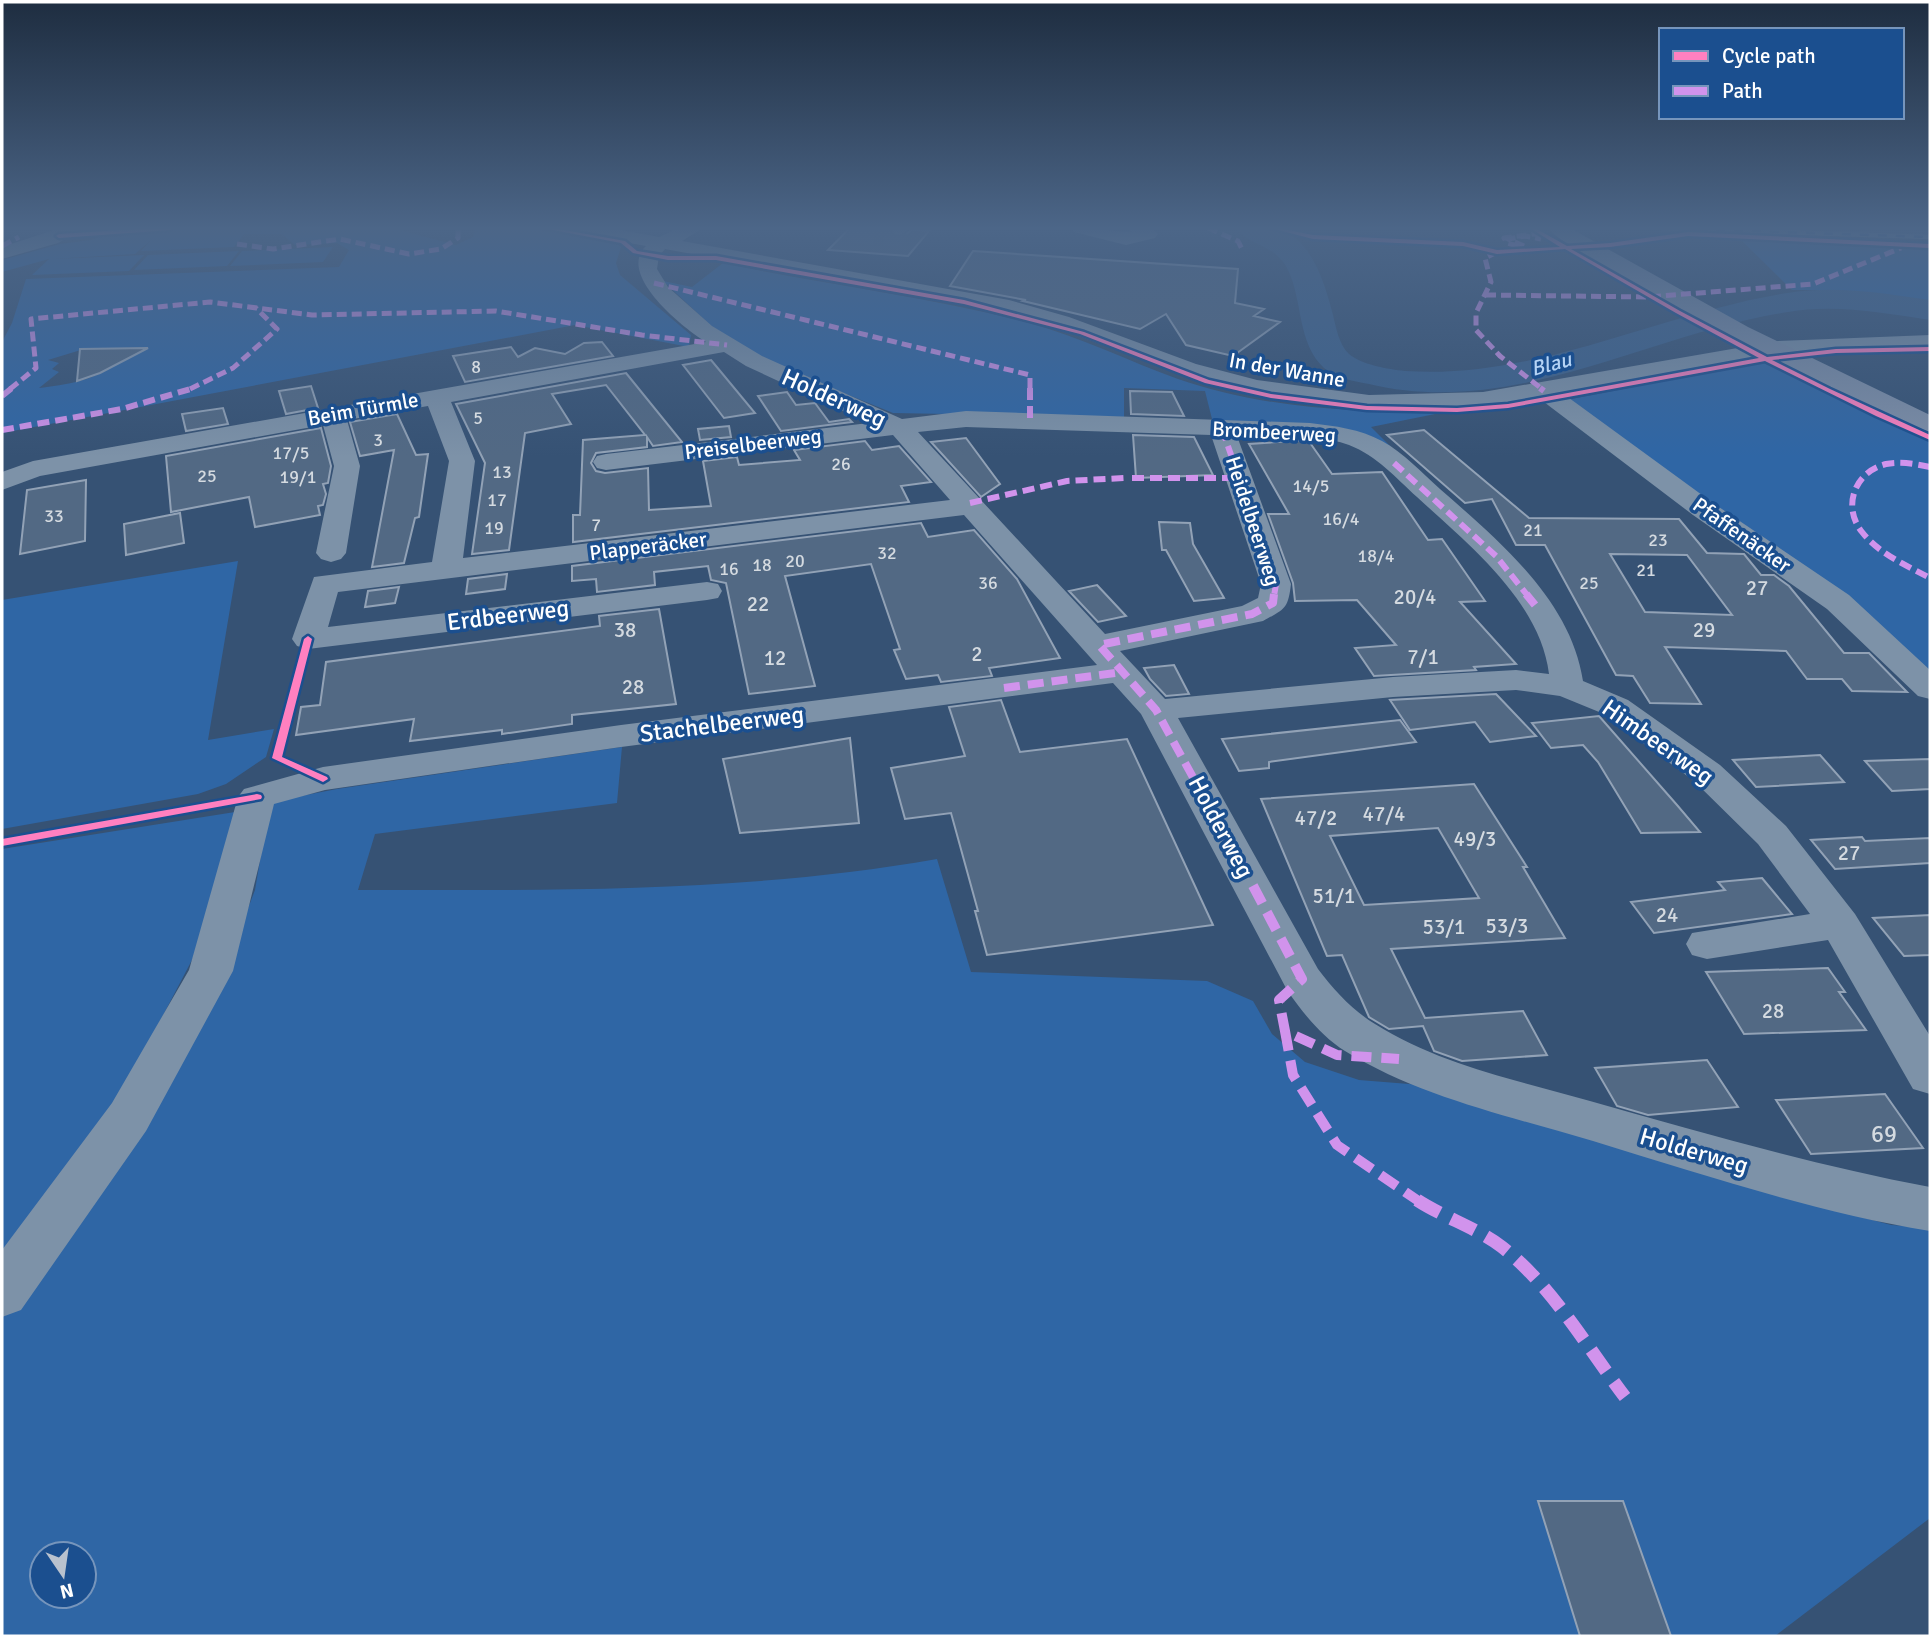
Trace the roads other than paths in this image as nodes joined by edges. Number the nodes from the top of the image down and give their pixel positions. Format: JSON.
{"nodes":[{"id":1,"x":675,"y":304,"type":"edge"},
{"id":2,"x":993,"y":304,"type":"edge"},
{"id":3,"x":1689,"y":304,"type":"edge"},
{"id":4,"x":1930,"y":342,"type":"edge"},
{"id":5,"x":726,"y":345,"type":"junction"},
{"id":6,"x":1544,"y":391,"type":"junction"},
{"id":7,"x":436,"y":396,"type":"junction"},
{"id":8,"x":333,"y":414,"type":"junction"},
{"id":9,"x":1930,"y":424,"type":"edge"},
{"id":10,"x":899,"y":427,"type":"junction"},
{"id":11,"x":1222,"y":429,"type":"junction"},
{"id":12,"x":606,"y":462,"type":"dead end"},
{"id":13,"x":33,"y":469,"type":"junction"},
{"id":14,"x":2,"y":471,"type":"edge"},
{"id":15,"x":2,"y":482,"type":"edge"},
{"id":16,"x":972,"y":506,"type":"junction"},
{"id":17,"x":331,"y":553,"type":"dead end"},
{"id":18,"x":446,"y":570,"type":"junction"},
{"id":19,"x":707,"y":591,"type":"dead end"},
{"id":20,"x":308,"y":639,"type":"joint"},
{"id":21,"x":1099,"y":645,"type":"junction"},
{"id":22,"x":1122,"y":672,"type":"junction"},
{"id":23,"x":1567,"y":687,"type":"junction"},
{"id":24,"x":1930,"y":689,"type":"edge"},
{"id":25,"x":1156,"y":710,"type":"junction"},
{"id":26,"x":1840,"y":924,"type":"junction"},
{"id":27,"x":1707,"y":944,"type":"dead end"},
{"id":28,"x":1930,"y":1076,"type":"edge"},
{"id":29,"x":1930,"y":1209,"type":"edge"},
{"id":30,"x":2,"y":1293,"type":"edge"}],
"edges":[{"from":1,"to":5,"type":"street","name":"Holderweg"},
{"from":2,"to":6,"type":"street","name":"In der Wanne"},
{"from":3,"to":9,"type":"main road"},
{"from":4,"to":6,"type":"street","name":"In der Wanne"},
{"from":5,"to":7,"type":"street","name":"Beim Türmle"},
{"from":5,"to":10,"type":"street","name":"Holderweg"},
{"from":6,"to":24,"type":"street","name":"Pfaffenäcker"},
{"from":7,"to":8,"type":"street","name":"Beim Türmle"},
{"from":7,"to":18,"type":"street"},
{"from":8,"to":13,"type":"street","name":"Beim Türmle"},
{"from":8,"to":17,"type":"street"},
{"from":10,"to":11,"type":"street","name":"Brombeerweg"},
{"from":10,"to":12,"type":"street","name":"Preiselbeerweg"},
{"from":10,"to":16,"type":"street","name":"Holderweg"},
{"from":11,"to":21,"type":"street","name":"Heidelbeerweg"},
{"from":11,"to":23,"type":"street","name":"Brombeerweg"},
{"from":13,"to":14,"type":"street"},
{"from":13,"to":15,"type":"street","name":"Beim Türmle"},
{"from":16,"to":18,"type":"street","name":"Plapperäcker"},
{"from":16,"to":21,"type":"street","name":"Holderweg"},
{"from":18,"to":20,"type":"street","name":"Plapperäcker"},
{"from":19,"to":20,"type":"street","name":"Erdbeerweg"},
{"from":21,"to":22,"type":"street","name":"Holderweg"},
{"from":22,"to":25,"type":"street","name":"Holderweg"},
{"from":22,"to":30,"type":"street","name":"Stachelbeerweg"},
{"from":23,"to":25,"type":"street","name":"Himbeerweg"},
{"from":23,"to":26,"type":"street","name":"Himbeerweg"},
{"from":25,"to":29,"type":"street","name":"Holderweg"},
{"from":26,"to":27,"type":"street"},
{"from":26,"to":28,"type":"street","name":"Himbeerweg"}]}
